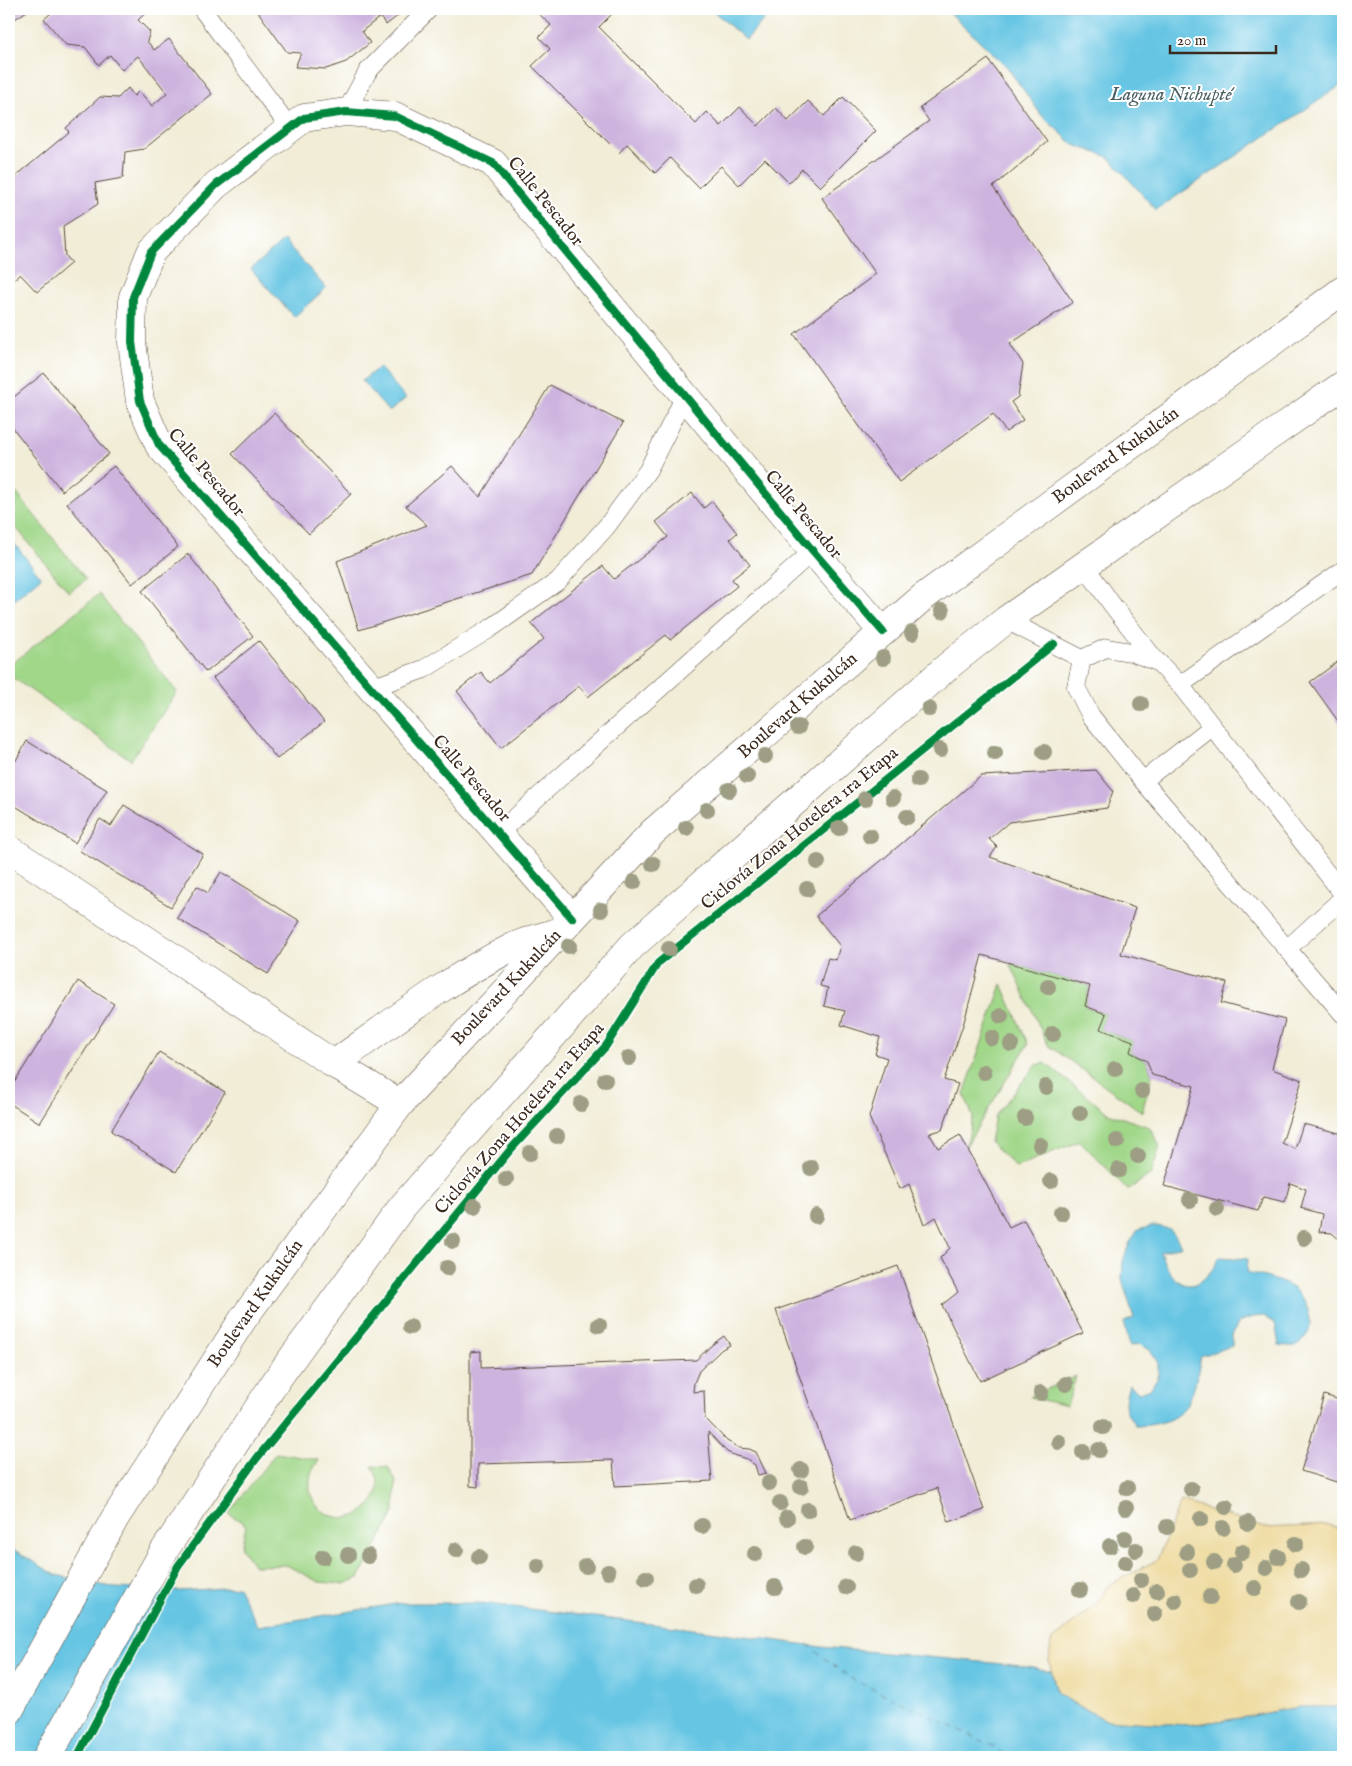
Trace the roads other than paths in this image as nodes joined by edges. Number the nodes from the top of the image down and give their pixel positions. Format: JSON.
{"nodes":[{"id":1,"x":202,"y":9,"type":"edge"},
{"id":2,"x":430,"y":9,"type":"edge"},
{"id":3,"x":346,"y":112,"type":"junction"},
{"id":4,"x":290,"y":128,"type":"junction"},
{"id":5,"x":1343,"y":290,"type":"edge"},
{"id":6,"x":1343,"y":385,"type":"edge"},
{"id":7,"x":685,"y":396,"type":"junction"},
{"id":8,"x":813,"y":551,"type":"junction"},
{"id":9,"x":1084,"y":565,"type":"junction"},
{"id":10,"x":1343,"y":570,"type":"edge"},
{"id":11,"x":1006,"y":620,"type":"junction"},
{"id":12,"x":883,"y":632,"type":"junction"},
{"id":13,"x":1082,"y":659,"type":"junction"},
{"id":14,"x":1158,"y":662,"type":"junction"},
{"id":15,"x":1180,"y":685,"type":"junction"},
{"id":16,"x":371,"y":688,"type":"junction"},
{"id":17,"x":1212,"y":727,"type":"junction"},
{"id":18,"x":1143,"y":781,"type":"junction"},
{"id":19,"x":498,"y":833,"type":"junction"},
{"id":20,"x":9,"y":849,"type":"edge"},
{"id":21,"x":1343,"y":894,"type":"edge"},
{"id":22,"x":1343,"y":898,"type":"edge"},
{"id":23,"x":566,"y":925,"type":"junction"},
{"id":24,"x":1287,"y":949,"type":"junction"},
{"id":25,"x":1343,"y":1014,"type":"edge"},
{"id":26,"x":334,"y":1064,"type":"junction"},
{"id":27,"x":400,"y":1104,"type":"junction"},
{"id":28,"x":9,"y":1711,"type":"edge"},
{"id":29,"x":47,"y":1757,"type":"edge"}],
"edges":[{"from":1,"to":4,"type":"lane"},
{"from":2,"to":3,"type":"lane"},
{"from":3,"to":4,"type":"main road","name":"Calle Pescador"},
{"from":3,"to":7,"type":"main road","name":"Calle Pescador"},
{"from":4,"to":16,"type":"main road","name":"Calle Pescador"},
{"from":5,"to":12,"type":"main road","name":"Boulevard Kukulcán"},
{"from":6,"to":9,"type":"main road"},
{"from":7,"to":8,"type":"main road","name":"Calle Pescador"},
{"from":7,"to":16,"type":"lane"},
{"from":8,"to":12,"type":"main road","name":"Calle Pescador"},
{"from":8,"to":19,"type":"lane"},
{"from":9,"to":11,"type":"main road"},
{"from":9,"to":14,"type":"lane"},
{"from":10,"to":15,"type":"lane"},
{"from":11,"to":13,"type":"lane"},
{"from":11,"to":29,"type":"main road"},
{"from":12,"to":23,"type":"main road","name":"Boulevard Kukulcán"},
{"from":13,"to":14,"type":"lane"},
{"from":13,"to":18,"type":"lane"},
{"from":14,"to":15,"type":"lane"},
{"from":15,"to":17,"type":"lane"},
{"from":16,"to":19,"type":"main road","name":"Calle Pescador"},
{"from":17,"to":18,"type":"lane"},
{"from":17,"to":21,"type":"lane"},
{"from":18,"to":24,"type":"lane"},
{"from":19,"to":23,"type":"main road","name":"Calle Pescador"},
{"from":20,"to":26,"type":"main road"},
{"from":22,"to":24,"type":"lane"},
{"from":23,"to":26,"type":"main road"},
{"from":23,"to":27,"type":"main road","name":"Boulevard Kukulcán"},
{"from":24,"to":25,"type":"lane"},
{"from":26,"to":27,"type":"main road"},
{"from":27,"to":28,"type":"main road","name":"Boulevard Kukulcán"}]}
